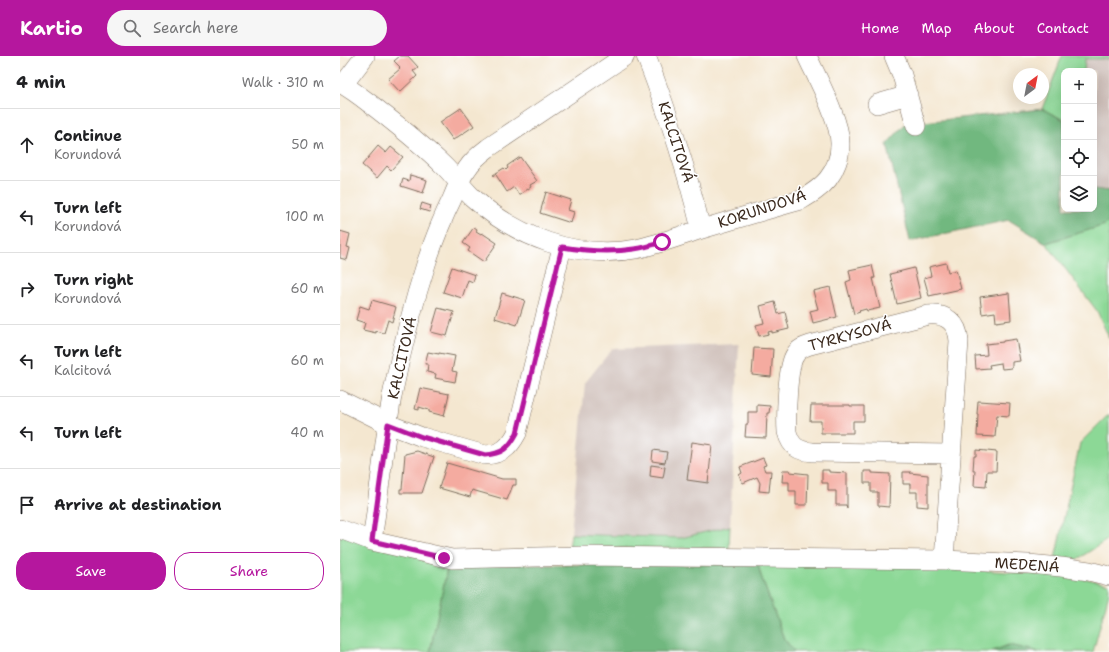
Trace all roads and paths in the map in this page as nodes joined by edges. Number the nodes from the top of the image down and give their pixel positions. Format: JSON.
{"nodes":[{"id":1,"x":365,"y":56,"type":"edge"},
{"id":2,"x":625,"y":56,"type":"edge"},
{"id":3,"x":646,"y":56,"type":"edge"},
{"id":4,"x":807,"y":56,"type":"edge"},
{"id":5,"x":894,"y":56,"type":"edge"},
{"id":6,"x":342,"y":84,"type":"edge"},
{"id":7,"x":908,"y":95,"type":"junction"},
{"id":8,"x":877,"y":104,"type":"dead end"},
{"id":9,"x":916,"y":126,"type":"dead end"},
{"id":10,"x":459,"y":183,"type":"junction"},
{"id":11,"x":701,"y":229,"type":"junction"},
{"id":12,"x":562,"y":247,"type":"junction"},
{"id":13,"x":340,"y":400,"type":"edge"},
{"id":14,"x":388,"y":424,"type":"junction"},
{"id":15,"x":950,"y":454,"type":"junction"},
{"id":16,"x":340,"y":529,"type":"edge"},
{"id":17,"x":372,"y":541,"type":"junction"},
{"id":18,"x":944,"y":560,"type":"junction"},
{"id":19,"x":1109,"y":576,"type":"edge"}],
"edges":[{"from":1,"to":6,"type":"street"},
{"from":2,"to":10,"type":"street","name":"KALCITOVÁ"},
{"from":3,"to":11,"type":"street","name":"KALCITOVÁ"},
{"from":4,"to":11,"type":"street","name":"KORUNDOVÁ"},
{"from":5,"to":7,"type":"street"},
{"from":6,"to":10,"type":"street"},
{"from":7,"to":8,"type":"street"},
{"from":7,"to":9,"type":"street"},
{"from":10,"to":12,"type":"street","name":"KORUNDOVÁ"},
{"from":10,"to":14,"type":"street","name":"KALCITOVÁ"},
{"from":11,"to":12,"type":"street","name":"KORUNDOVÁ"},
{"from":12,"to":14,"type":"street"},
{"from":13,"to":14,"type":"street"},
{"from":14,"to":17,"type":"street","name":"KALCITOVÁ"},
{"from":15,"to":15,"type":"street","name":"TYRKYSOVÁ"},
{"from":15,"to":18,"type":"street","name":"TYRKYSOVÁ"},
{"from":16,"to":17,"type":"street","name":"MEDENÁ"},
{"from":17,"to":18,"type":"street","name":"MEDENÁ"},
{"from":18,"to":19,"type":"street","name":"MEDENÁ"}]}
